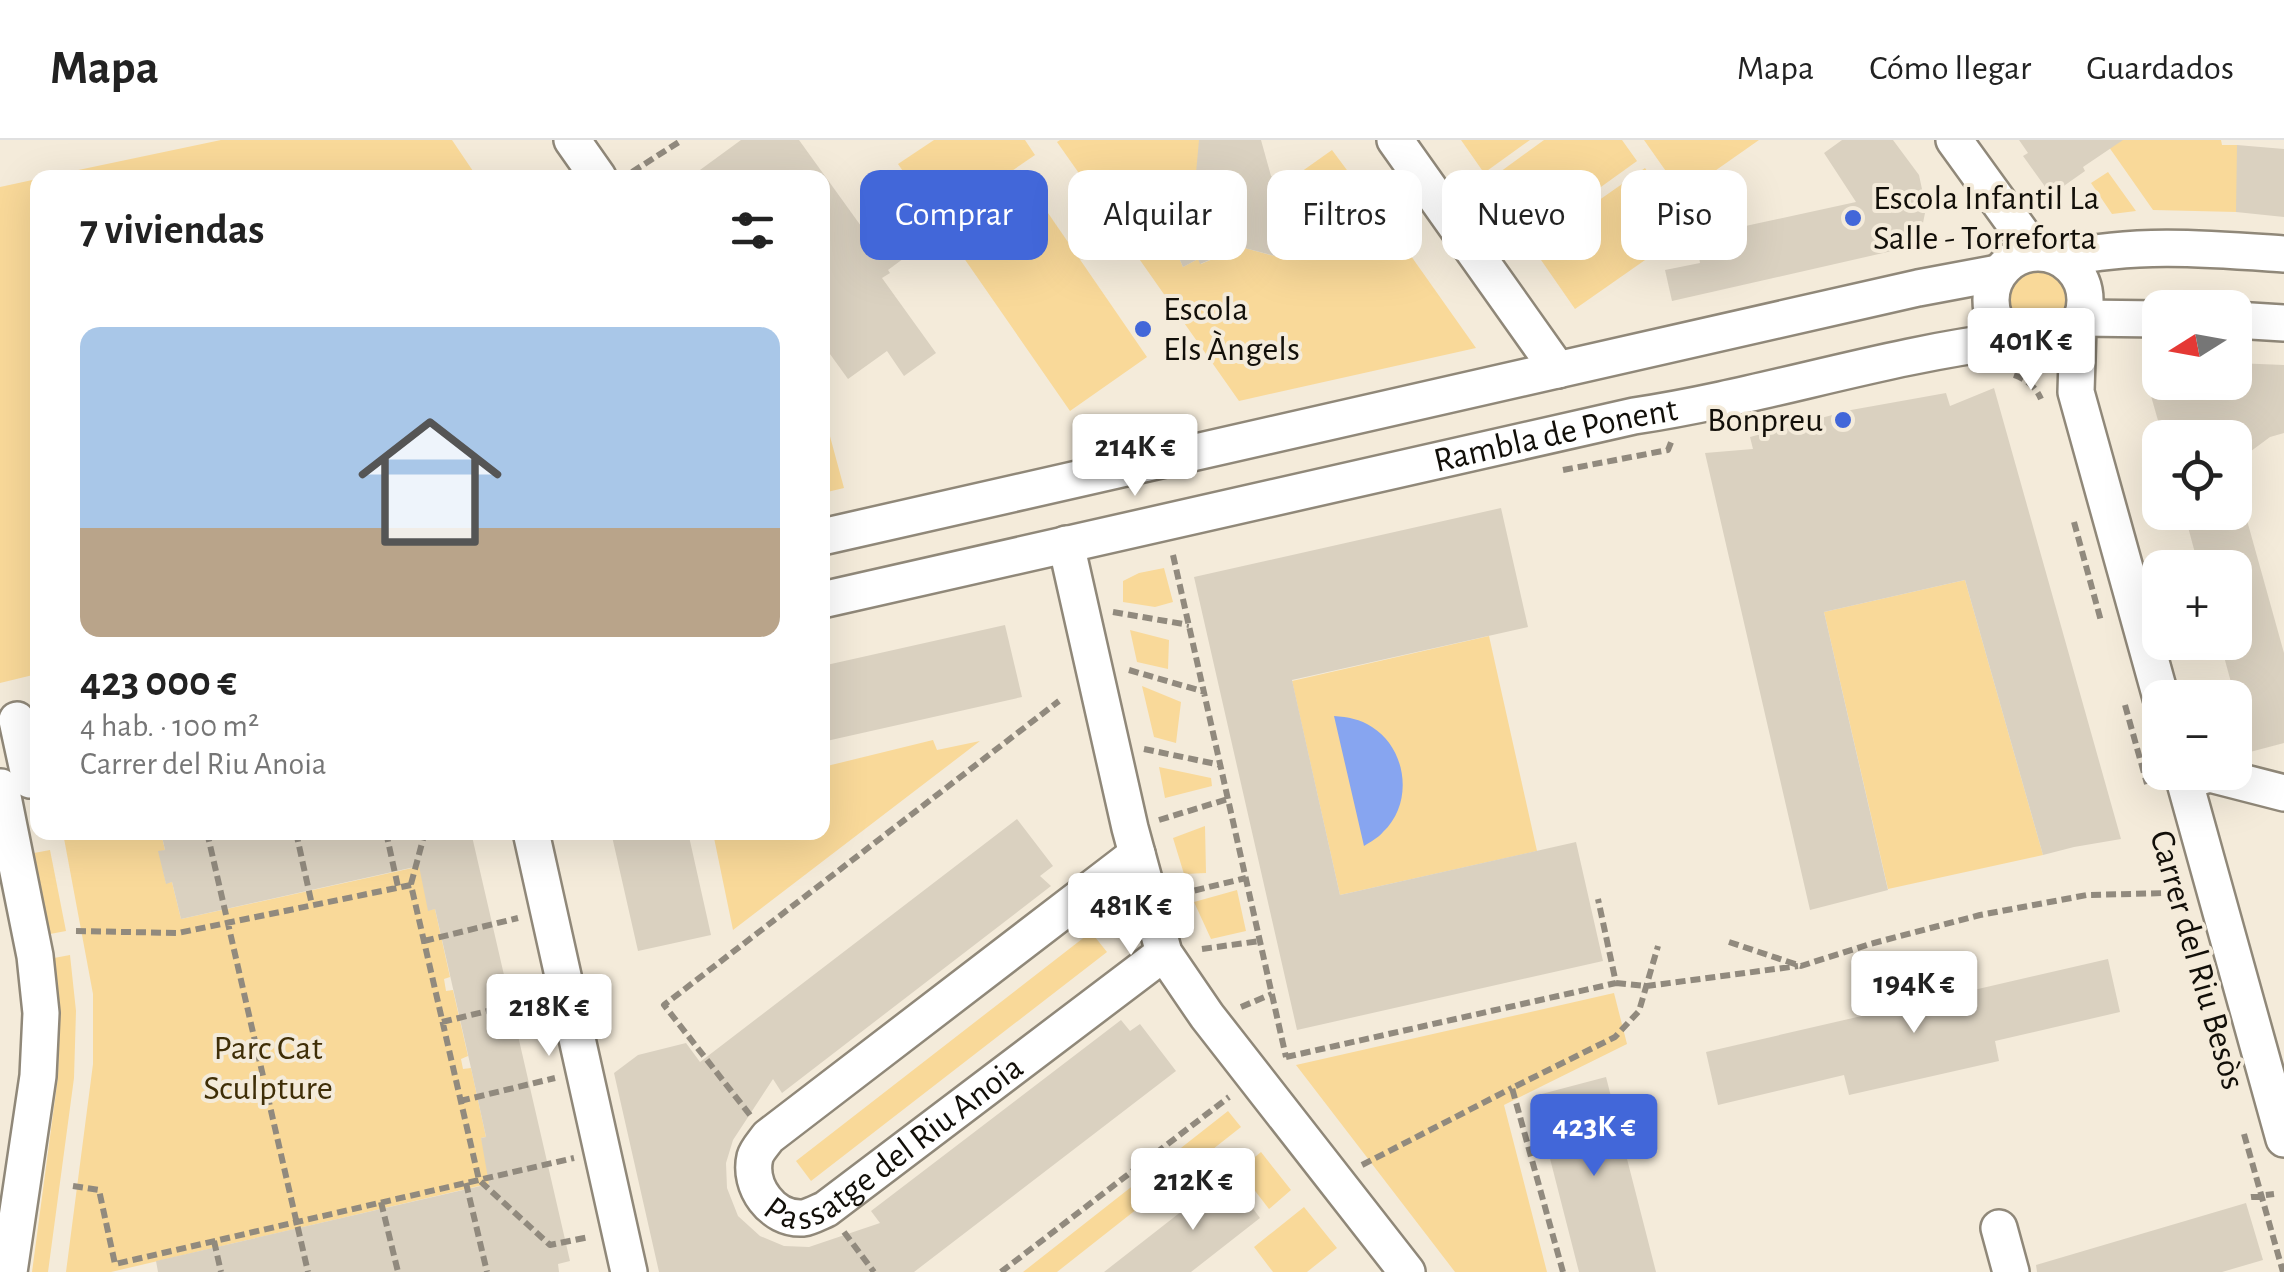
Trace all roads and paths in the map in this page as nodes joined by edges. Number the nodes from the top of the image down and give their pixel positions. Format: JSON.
{"nodes":[{"id":1,"x":572,"y":140,"type":"edge"},
{"id":2,"x":682,"y":140,"type":"edge"},
{"id":3,"x":1396,"y":140,"type":"edge"},
{"id":4,"x":1954,"y":140,"type":"edge"},
{"id":5,"x":610,"y":170,"type":"edge"},
{"id":6,"x":623,"y":170,"type":"edge"},
{"id":7,"x":2284,"y":254,"type":"edge"},
{"id":8,"x":2027,"y":261,"type":"junction"},
{"id":9,"x":2142,"y":319,"type":"edge"},
{"id":10,"x":2252,"y":321,"type":"edge"},
{"id":11,"x":2080,"y":322,"type":"junction"},
{"id":12,"x":2284,"y":322,"type":"edge"},
{"id":13,"x":2014,"y":352,"type":"junction"},
{"id":14,"x":1558,"y":370,"type":"junction"},
{"id":15,"x":2059,"y":397,"type":"junction"},
{"id":16,"x":1668,"y":450,"type":"dead end"},
{"id":17,"x":1572,"y":468,"type":"dead end"},
{"id":18,"x":1093,"y":476,"type":"junction"},
{"id":19,"x":1018,"y":493,"type":"junction"},
{"id":20,"x":2070,"y":507,"type":"dead end"},
{"id":21,"x":830,"y":535,"type":"edge"},
{"id":22,"x":1103,"y":535,"type":"junction"},
{"id":23,"x":1050,"y":547,"type":"junction"},
{"id":24,"x":1173,"y":554,"type":"dead end"},
{"id":25,"x":830,"y":598,"type":"edge"},
{"id":26,"x":1113,"y":612,"type":"dead end"},
{"id":27,"x":1190,"y":626,"type":"junction"},
{"id":28,"x":2105,"y":635,"type":"dead end"},
{"id":29,"x":1126,"y":669,"type":"dead end"},
{"id":30,"x":2155,"y":680,"type":"edge"},
{"id":31,"x":2120,"y":690,"type":"dead end"},
{"id":32,"x":1204,"y":692,"type":"junction"},
{"id":33,"x":1060,"y":701,"type":"dead end"},
{"id":34,"x":18,"y":720,"type":"edge"},
{"id":35,"x":1143,"y":749,"type":"dead end"},
{"id":36,"x":1221,"y":765,"type":"junction"},
{"id":37,"x":17,"y":783,"type":"edge"},
{"id":38,"x":2252,"y":785,"type":"edge"},
{"id":39,"x":2187,"y":790,"type":"edge"},
{"id":40,"x":2284,"y":793,"type":"edge"},
{"id":41,"x":1228,"y":798,"type":"junction"},
{"id":42,"x":2152,"y":800,"type":"dead end"},
{"id":43,"x":1160,"y":820,"type":"dead end"},
{"id":44,"x":209,"y":840,"type":"edge"},
{"id":45,"x":298,"y":840,"type":"edge"},
{"id":46,"x":388,"y":840,"type":"edge"},
{"id":47,"x":423,"y":840,"type":"edge"},
{"id":48,"x":533,"y":840,"type":"edge"},
{"id":49,"x":1137,"y":854,"type":"junction"},
{"id":50,"x":2172,"y":873,"type":"dead end"},
{"id":51,"x":1246,"y":878,"type":"junction"},
{"id":52,"x":410,"y":884,"type":"junction"},
{"id":53,"x":398,"y":887,"type":"junction"},
{"id":54,"x":2178,"y":891,"type":"dead end"},
{"id":55,"x":2166,"y":893,"type":"dead end"},
{"id":56,"x":1178,"y":895,"type":"dead end"},
{"id":57,"x":1598,"y":899,"type":"dead end"},
{"id":58,"x":312,"y":905,"type":"junction"},
{"id":59,"x":524,"y":917,"type":"dead end"},
{"id":60,"x":228,"y":922,"type":"junction"},
{"id":61,"x":76,"y":931,"type":"dead end"},
{"id":62,"x":424,"y":941,"type":"junction"},
{"id":63,"x":1260,"y":941,"type":"junction"},
{"id":64,"x":1729,"y":942,"type":"dead end"},
{"id":65,"x":1658,"y":946,"type":"dead end"},
{"id":66,"x":1202,"y":950,"type":"dead end"},
{"id":67,"x":1164,"y":953,"type":"junction"},
{"id":68,"x":1801,"y":966,"type":"junction"},
{"id":69,"x":1616,"y":982,"type":"junction"},
{"id":70,"x":1647,"y":986,"type":"junction"},
{"id":71,"x":1272,"y":994,"type":"junction"},
{"id":72,"x":543,"y":997,"type":"dead end"},
{"id":73,"x":1239,"y":1008,"type":"dead end"},
{"id":74,"x":442,"y":1022,"type":"junction"},
{"id":75,"x":1286,"y":1057,"type":"junction"},
{"id":76,"x":1277,"y":1059,"type":"dead end"},
{"id":77,"x":561,"y":1076,"type":"dead end"},
{"id":78,"x":1512,"y":1088,"type":"junction"},
{"id":79,"x":1230,"y":1097,"type":"dead end"},
{"id":80,"x":460,"y":1101,"type":"junction"},
{"id":81,"x":755,"y":1121,"type":"dead end"},
{"id":82,"x":2243,"y":1128,"type":"dead end"},
{"id":83,"x":2284,"y":1139,"type":"edge"},
{"id":84,"x":580,"y":1156,"type":"dead end"},
{"id":85,"x":1360,"y":1166,"type":"dead end"},
{"id":86,"x":478,"y":1180,"type":"junction"},
{"id":87,"x":466,"y":1183,"type":"junction"},
{"id":88,"x":72,"y":1186,"type":"dead end"},
{"id":89,"x":2274,"y":1194,"type":"dead end"},
{"id":90,"x":2261,"y":1196,"type":"junction"},
{"id":91,"x":2251,"y":1197,"type":"dead end"},
{"id":92,"x":382,"y":1202,"type":"junction"},
{"id":93,"x":296,"y":1222,"type":"junction"},
{"id":94,"x":840,"y":1227,"type":"dead end"},
{"id":95,"x":1999,"y":1228,"type":"dead end"},
{"id":96,"x":596,"y":1236,"type":"dead end"},
{"id":97,"x":214,"y":1241,"type":"junction"},
{"id":98,"x":128,"y":1261,"type":"junction"},
{"id":99,"x":10,"y":1272,"type":"edge"},
{"id":100,"x":131,"y":1272,"type":"edge"},
{"id":101,"x":221,"y":1272,"type":"edge"},
{"id":102,"x":308,"y":1272,"type":"edge"},
{"id":103,"x":398,"y":1272,"type":"edge"},
{"id":104,"x":487,"y":1272,"type":"edge"},
{"id":105,"x":629,"y":1272,"type":"edge"},
{"id":106,"x":874,"y":1272,"type":"edge"},
{"id":107,"x":1001,"y":1272,"type":"edge"},
{"id":108,"x":1407,"y":1272,"type":"edge"},
{"id":109,"x":1563,"y":1272,"type":"edge"},
{"id":110,"x":2011,"y":1272,"type":"edge"},
{"id":111,"x":2283,"y":1272,"type":"edge"}],
"edges":[{"from":1,"to":5,"type":"street"},
{"from":2,"to":6,"type":"path"},
{"from":3,"to":14,"type":"street"},
{"from":4,"to":8,"type":"street"},
{"from":7,"to":8,"type":"street","name":"Rambla de Ponent"},
{"from":8,"to":11,"type":"street"},
{"from":8,"to":13,"type":"street"},
{"from":8,"to":14,"type":"street","name":"Rambla de Ponent"},
{"from":9,"to":11,"type":"street"},
{"from":10,"to":12,"type":"street"},
{"from":11,"to":13,"type":"street"},
{"from":11,"to":15,"type":"street"},
{"from":13,"to":15,"type":"street"},
{"from":13,"to":15,"type":"path"},
{"from":13,"to":22,"type":"street","name":"Rambla de Ponent"},
{"from":14,"to":18,"type":"street","name":"Rambla de Ponent"},
{"from":15,"to":30,"type":"street"},
{"from":16,"to":17,"type":"path"},
{"from":18,"to":19,"type":"street","name":"Rambla de Ponent"},
{"from":18,"to":22,"type":"street"},
{"from":19,"to":21,"type":"street","name":"Rambla de Ponent"},
{"from":19,"to":23,"type":"street"},
{"from":20,"to":28,"type":"path"},
{"from":22,"to":23,"type":"street","name":"Rambla de Ponent"},
{"from":23,"to":25,"type":"street","name":"Rambla de Ponent"},
{"from":23,"to":49,"type":"street"},
{"from":24,"to":27,"type":"path"},
{"from":26,"to":27,"type":"path"},
{"from":27,"to":32,"type":"path"},
{"from":29,"to":32,"type":"path"},
{"from":31,"to":42,"type":"path","name":"Carrer del Riu Besòs"},
{"from":32,"to":36,"type":"path"},
{"from":33,"to":81,"type":"path"},
{"from":34,"to":37,"type":"street"},
{"from":35,"to":36,"type":"path"},
{"from":36,"to":41,"type":"path"},
{"from":37,"to":99,"type":"street"},
{"from":38,"to":40,"type":"street"},
{"from":39,"to":83,"type":"street","name":"Carrer del Riu Besòs"},
{"from":41,"to":43,"type":"path"},
{"from":41,"to":51,"type":"path"},
{"from":44,"to":60,"type":"path"},
{"from":45,"to":58,"type":"path"},
{"from":46,"to":53,"type":"path"},
{"from":47,"to":52,"type":"path"},
{"from":48,"to":105,"type":"street"},
{"from":49,"to":67,"type":"street"},
{"from":49,"to":67,"type":"street","name":"Passatge del Riu Anoia"},
{"from":50,"to":54,"type":"path","name":"Carrer del Riu Besòs"},
{"from":51,"to":56,"type":"path"},
{"from":51,"to":63,"type":"path"},
{"from":52,"to":53,"type":"path"},
{"from":52,"to":62,"type":"path"},
{"from":53,"to":58,"type":"path"},
{"from":55,"to":68,"type":"path"},
{"from":57,"to":69,"type":"path"},
{"from":58,"to":60,"type":"path"},
{"from":59,"to":62,"type":"path"},
{"from":60,"to":61,"type":"path"},
{"from":60,"to":93,"type":"path"},
{"from":62,"to":74,"type":"path"},
{"from":63,"to":66,"type":"path"},
{"from":63,"to":71,"type":"path"},
{"from":64,"to":68,"type":"path"},
{"from":65,"to":70,"type":"path"},
{"from":67,"to":108,"type":"street"},
{"from":68,"to":70,"type":"path"},
{"from":69,"to":70,"type":"path"},
{"from":69,"to":75,"type":"path"},
{"from":70,"to":78,"type":"path"},
{"from":71,"to":73,"type":"path"},
{"from":71,"to":75,"type":"path"},
{"from":72,"to":74,"type":"path"},
{"from":74,"to":80,"type":"path"},
{"from":75,"to":76,"type":"path"},
{"from":77,"to":80,"type":"path"},
{"from":78,"to":85,"type":"path"},
{"from":78,"to":109,"type":"path"},
{"from":79,"to":107,"type":"path"},
{"from":80,"to":86,"type":"path"},
{"from":82,"to":90,"type":"path","name":"Carrer del Riu Besòs"},
{"from":84,"to":86,"type":"path"},
{"from":86,"to":87,"type":"path"},
{"from":86,"to":96,"type":"path"},
{"from":87,"to":92,"type":"path"},
{"from":87,"to":104,"type":"path"},
{"from":88,"to":98,"type":"path"},
{"from":89,"to":90,"type":"path"},
{"from":90,"to":91,"type":"path"},
{"from":90,"to":111,"type":"path","name":"Carrer del Riu Besòs"},
{"from":92,"to":93,"type":"path"},
{"from":92,"to":103,"type":"path"},
{"from":93,"to":97,"type":"path"},
{"from":93,"to":102,"type":"path"},
{"from":94,"to":106,"type":"path"},
{"from":95,"to":110,"type":"street"},
{"from":97,"to":98,"type":"path"},
{"from":97,"to":101,"type":"path"},
{"from":98,"to":100,"type":"path"}]}
